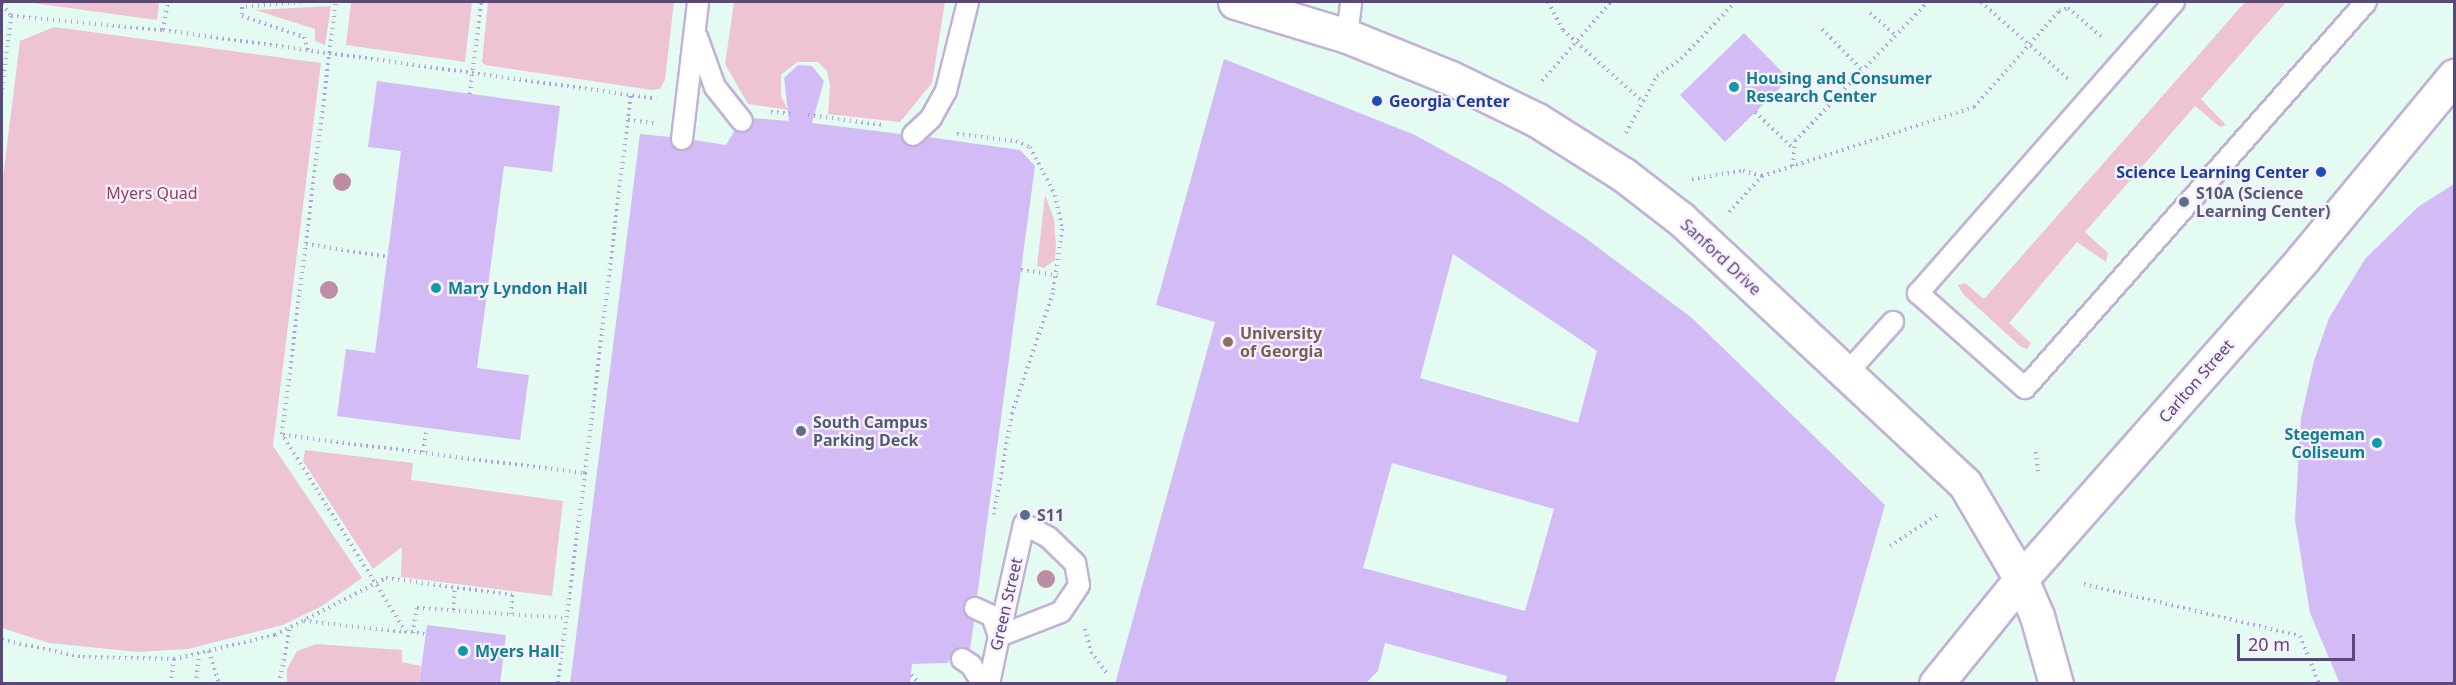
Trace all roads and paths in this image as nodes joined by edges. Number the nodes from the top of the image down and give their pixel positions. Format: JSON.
{"nodes":[{"id":1,"x":168,"y":2,"type":"edge"},
{"id":2,"x":301,"y":2,"type":"edge"},
{"id":3,"x":336,"y":2,"type":"edge"},
{"id":4,"x":481,"y":2,"type":"edge"},
{"id":5,"x":698,"y":2,"type":"edge"},
{"id":6,"x":968,"y":2,"type":"edge"},
{"id":7,"x":1236,"y":2,"type":"edge"},
{"id":8,"x":1351,"y":2,"type":"edge"},
{"id":9,"x":1548,"y":2,"type":"edge"},
{"id":10,"x":1611,"y":2,"type":"edge"},
{"id":11,"x":1735,"y":2,"type":"edge"},
{"id":12,"x":1928,"y":2,"type":"edge"},
{"id":13,"x":1981,"y":2,"type":"edge"},
{"id":14,"x":2174,"y":2,"type":"edge"},
{"id":15,"x":2366,"y":2,"type":"edge"},
{"id":16,"x":2,"y":4,"type":"edge"},
{"id":17,"x":1870,"y":13,"type":"dead end"},
{"id":18,"x":11,"y":16,"type":"junction"},
{"id":19,"x":2084,"y":22,"type":"dead end"},
{"id":20,"x":695,"y":28,"type":"junction"},
{"id":21,"x":1822,"y":29,"type":"dead end"},
{"id":22,"x":164,"y":30,"type":"junction"},
{"id":23,"x":1895,"y":35,"type":"junction"},
{"id":24,"x":1347,"y":36,"type":"junction"},
{"id":25,"x":1574,"y":42,"type":"junction"},
{"id":26,"x":2028,"y":44,"type":"junction"},
{"id":27,"x":308,"y":50,"type":"junction"},
{"id":28,"x":330,"y":53,"type":"junction"},
{"id":29,"x":1862,"y":70,"type":"junction"},
{"id":30,"x":475,"y":73,"type":"junction"},
{"id":31,"x":2454,"y":76,"type":"edge"},
{"id":32,"x":1536,"y":88,"type":"dead end"},
{"id":33,"x":2,"y":92,"type":"edge"},
{"id":34,"x":470,"y":94,"type":"dead end"},
{"id":35,"x":631,"y":95,"type":"junction"},
{"id":36,"x":2090,"y":98,"type":"junction"},
{"id":37,"x":662,"y":99,"type":"dead end"},
{"id":38,"x":1643,"y":102,"type":"junction"},
{"id":39,"x":1755,"y":112,"type":"dead end"},
{"id":40,"x":808,"y":115,"type":"dead end"},
{"id":41,"x":628,"y":120,"type":"junction"},
{"id":42,"x":742,"y":121,"type":"dead end"},
{"id":43,"x":657,"y":123,"type":"dead end"},
{"id":44,"x":916,"y":132,"type":"junction"},
{"id":45,"x":1624,"y":135,"type":"dead end"},
{"id":46,"x":682,"y":139,"type":"dead end"},
{"id":47,"x":1794,"y":149,"type":"junction"},
{"id":48,"x":1793,"y":166,"type":"junction"},
{"id":49,"x":1762,"y":176,"type":"junction"},
{"id":50,"x":1688,"y":180,"type":"dead end"},
{"id":51,"x":1728,"y":213,"type":"dead end"},
{"id":52,"x":306,"y":244,"type":"junction"},
{"id":53,"x":388,"y":257,"type":"dead end"},
{"id":54,"x":1021,"y":270,"type":"dead end"},
{"id":55,"x":1058,"y":275,"type":"junction"},
{"id":56,"x":1893,"y":322,"type":"dead end"},
{"id":57,"x":1847,"y":373,"type":"junction"},
{"id":58,"x":427,"y":428,"type":"dead end"},
{"id":59,"x":282,"y":434,"type":"junction"},
{"id":60,"x":423,"y":452,"type":"junction"},
{"id":61,"x":2036,"y":452,"type":"dead end"},
{"id":62,"x":585,"y":473,"type":"junction"},
{"id":63,"x":2039,"y":476,"type":"dead end"},
{"id":64,"x":1942,"y":512,"type":"dead end"},
{"id":65,"x":993,"y":520,"type":"dead end"},
{"id":66,"x":1890,"y":546,"type":"dead end"},
{"id":67,"x":2021,"y":579,"type":"junction"},
{"id":68,"x":373,"y":582,"type":"junction"},
{"id":69,"x":2084,"y":584,"type":"dead end"},
{"id":70,"x":455,"y":587,"type":"junction"},
{"id":71,"x":975,"y":608,"type":"dead end"},
{"id":72,"x":1066,"y":608,"type":"junction"},
{"id":73,"x":454,"y":610,"type":"junction"},
{"id":74,"x":511,"y":614,"type":"junction"},
{"id":75,"x":567,"y":618,"type":"junction"},
{"id":76,"x":304,"y":621,"type":"junction"},
{"id":77,"x":290,"y":628,"type":"junction"},
{"id":78,"x":406,"y":632,"type":"junction"},
{"id":79,"x":413,"y":633,"type":"junction"},
{"id":80,"x":425,"y":634,"type":"dead end"},
{"id":81,"x":999,"y":636,"type":"junction"},
{"id":82,"x":2,"y":640,"type":"edge"},
{"id":83,"x":209,"y":651,"type":"junction"},
{"id":84,"x":199,"y":653,"type":"junction"},
{"id":85,"x":174,"y":659,"type":"junction"},
{"id":86,"x":962,"y":659,"type":"dead end"},
{"id":87,"x":1107,"y":673,"type":"dead end"},
{"id":88,"x":911,"y":675,"type":"dead end"},
{"id":89,"x":171,"y":684,"type":"edge"},
{"id":90,"x":196,"y":684,"type":"edge"},
{"id":91,"x":219,"y":684,"type":"edge"},
{"id":92,"x":279,"y":684,"type":"edge"},
{"id":93,"x":558,"y":684,"type":"edge"},
{"id":94,"x":920,"y":684,"type":"edge"},
{"id":95,"x":983,"y":684,"type":"edge"},
{"id":96,"x":989,"y":684,"type":"edge"},
{"id":97,"x":1936,"y":684,"type":"edge"},
{"id":98,"x":2056,"y":684,"type":"edge"},
{"id":99,"x":2319,"y":684,"type":"edge"}],
"edges":[{"from":1,"to":22,"type":"path"},
{"from":2,"to":27,"type":"path"},
{"from":3,"to":28,"type":"path"},
{"from":4,"to":30,"type":"path"},
{"from":5,"to":20,"type":"lane"},
{"from":6,"to":44,"type":"lane"},
{"from":7,"to":24,"type":"street","name":"Sanford Drive"},
{"from":8,"to":24,"type":"lane"},
{"from":9,"to":25,"type":"path"},
{"from":10,"to":25,"type":"path"},
{"from":11,"to":38,"type":"path"},
{"from":12,"to":23,"type":"path"},
{"from":13,"to":26,"type":"path"},
{"from":14,"to":36,"type":"lane"},
{"from":15,"to":36,"type":"lane"},
{"from":16,"to":18,"type":"path"},
{"from":17,"to":23,"type":"path"},
{"from":18,"to":22,"type":"path"},
{"from":18,"to":33,"type":"path"},
{"from":19,"to":26,"type":"path"},
{"from":20,"to":42,"type":"lane"},
{"from":20,"to":46,"type":"lane"},
{"from":21,"to":29,"type":"path"},
{"from":22,"to":27,"type":"path"},
{"from":23,"to":29,"type":"path"},
{"from":24,"to":57,"type":"street","name":"Sanford Drive"},
{"from":25,"to":32,"type":"path"},
{"from":25,"to":38,"type":"path"},
{"from":26,"to":36,"type":"path"},
{"from":26,"to":48,"type":"path"},
{"from":27,"to":28,"type":"path"},
{"from":28,"to":30,"type":"path"},
{"from":28,"to":52,"type":"path"},
{"from":29,"to":47,"type":"path"},
{"from":30,"to":34,"type":"path"},
{"from":30,"to":35,"type":"path"},
{"from":31,"to":67,"type":"street","name":"Carlton Street"},
{"from":35,"to":37,"type":"path"},
{"from":35,"to":41,"type":"path"},
{"from":38,"to":45,"type":"path"},
{"from":39,"to":47,"type":"path"},
{"from":40,"to":44,"type":"path"},
{"from":41,"to":43,"type":"path"},
{"from":41,"to":62,"type":"path"},
{"from":44,"to":55,"type":"path"},
{"from":47,"to":48,"type":"path"},
{"from":48,"to":49,"type":"path"},
{"from":49,"to":50,"type":"path"},
{"from":49,"to":51,"type":"path"},
{"from":52,"to":53,"type":"path"},
{"from":52,"to":59,"type":"path"},
{"from":54,"to":55,"type":"path"},
{"from":55,"to":65,"type":"path"},
{"from":56,"to":57,"type":"lane"},
{"from":57,"to":67,"type":"street","name":"Sanford Drive"},
{"from":58,"to":60,"type":"path"},
{"from":59,"to":60,"type":"path"},
{"from":59,"to":68,"type":"path"},
{"from":60,"to":62,"type":"path"},
{"from":61,"to":63,"type":"path"},
{"from":62,"to":75,"type":"path"},
{"from":64,"to":66,"type":"path"},
{"from":67,"to":97,"type":"street","name":"Carlton Street"},
{"from":67,"to":98,"type":"street","name":"Sanford Drive"},
{"from":68,"to":70,"type":"path"},
{"from":68,"to":76,"type":"path"},
{"from":68,"to":78,"type":"path"},
{"from":69,"to":99,"type":"path"},
{"from":70,"to":73,"type":"path"},
{"from":70,"to":74,"type":"path"},
{"from":71,"to":81,"type":"lane"},
{"from":72,"to":81,"type":"lane"},
{"from":72,"to":81,"type":"lane","name":"Green Street"},
{"from":72,"to":87,"type":"path"},
{"from":73,"to":74,"type":"path"},
{"from":73,"to":79,"type":"path"},
{"from":74,"to":75,"type":"path"},
{"from":75,"to":93,"type":"path"},
{"from":76,"to":77,"type":"path"},
{"from":76,"to":78,"type":"path"},
{"from":77,"to":83,"type":"path"},
{"from":77,"to":92,"type":"path"},
{"from":78,"to":79,"type":"path"},
{"from":79,"to":80,"type":"path"},
{"from":81,"to":96,"type":"lane","name":"Green Street"},
{"from":82,"to":85,"type":"path"},
{"from":83,"to":84,"type":"path"},
{"from":83,"to":91,"type":"path"},
{"from":84,"to":85,"type":"path"},
{"from":84,"to":90,"type":"path"},
{"from":85,"to":89,"type":"path"},
{"from":86,"to":95,"type":"lane"},
{"from":88,"to":94,"type":"path"}]}
